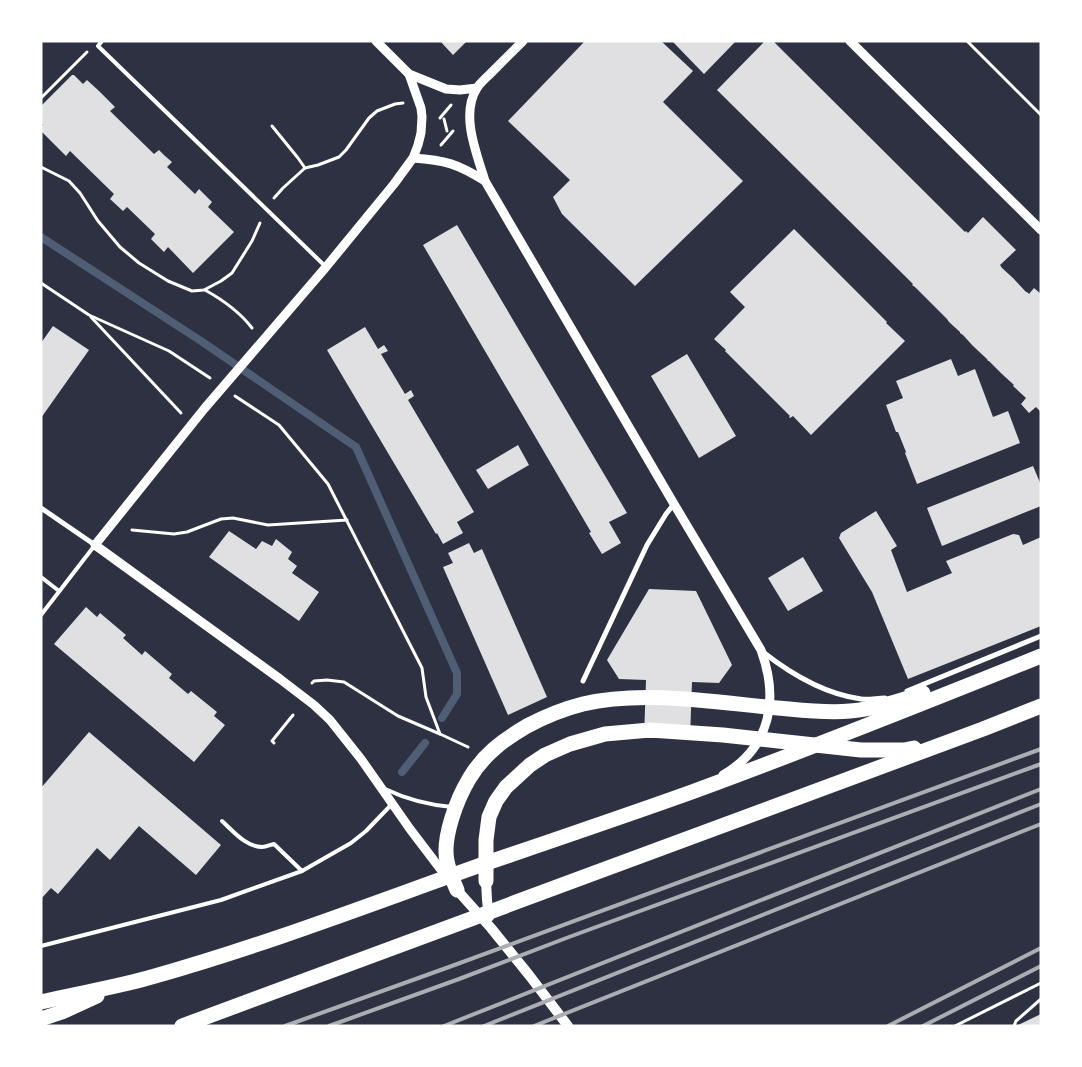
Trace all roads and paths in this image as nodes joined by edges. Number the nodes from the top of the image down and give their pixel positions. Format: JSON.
{"nodes":[{"id":1,"x":102,"y":41,"type":"edge"},
{"id":2,"x":376,"y":41,"type":"edge"},
{"id":3,"x":523,"y":41,"type":"edge"},
{"id":4,"x":850,"y":41,"type":"edge"},
{"id":5,"x":967,"y":41,"type":"edge"},
{"id":6,"x":98,"y":46,"type":"junction"},
{"id":7,"x":409,"y":74,"type":"junction"},
{"id":8,"x":477,"y":88,"type":"junction"},
{"id":9,"x":41,"y":98,"type":"edge"},
{"id":10,"x":418,"y":101,"type":"junction"},
{"id":11,"x":1041,"y":115,"type":"edge"},
{"id":12,"x":444,"y":119,"type":"dead end"},
{"id":13,"x":438,"y":120,"type":"dead end"},
{"id":14,"x":272,"y":126,"type":"dead end"},
{"id":15,"x":457,"y":127,"type":"dead end"},
{"id":16,"x":447,"y":131,"type":"dead end"},
{"id":17,"x":413,"y":158,"type":"junction"},
{"id":18,"x":41,"y":167,"type":"edge"},
{"id":19,"x":305,"y":168,"type":"junction"},
{"id":20,"x":485,"y":181,"type":"junction"},
{"id":21,"x":265,"y":209,"type":"junction"},
{"id":22,"x":1041,"y":230,"type":"edge"},
{"id":23,"x":326,"y":267,"type":"junction"},
{"id":24,"x":41,"y":283,"type":"edge"},
{"id":25,"x":204,"y":290,"type":"junction"},
{"id":26,"x":89,"y":315,"type":"junction"},
{"id":27,"x":262,"y":341,"type":"junction"},
{"id":28,"x":216,"y":383,"type":"dead end"},
{"id":29,"x":232,"y":394,"type":"dead end"},
{"id":30,"x":192,"y":424,"type":"junction"},
{"id":31,"x":674,"y":504,"type":"junction"},
{"id":32,"x":41,"y":508,"type":"edge"},
{"id":33,"x":347,"y":520,"type":"junction"},
{"id":34,"x":132,"y":530,"type":"dead end"},
{"id":35,"x":95,"y":545,"type":"junction"},
{"id":36,"x":41,"y":577,"type":"edge"},
{"id":37,"x":59,"y":591,"type":"junction"},
{"id":38,"x":41,"y":615,"type":"edge"},
{"id":39,"x":1041,"y":636,"type":"edge"},
{"id":40,"x":1041,"y":647,"type":"edge"},
{"id":41,"x":761,"y":650,"type":"junction"},
{"id":42,"x":1041,"y":656,"type":"edge"},
{"id":43,"x":583,"y":681,"type":"dead end"},
{"id":44,"x":298,"y":692,"type":"junction"},
{"id":45,"x":1041,"y":706,"type":"edge"},
{"id":46,"x":293,"y":715,"type":"dead end"},
{"id":47,"x":1041,"y":715,"type":"edge"},
{"id":48,"x":440,"y":734,"type":"junction"},
{"id":49,"x":274,"y":743,"type":"dead end"},
{"id":50,"x":470,"y":748,"type":"dead end"},
{"id":51,"x":381,"y":787,"type":"junction"},
{"id":52,"x":392,"y":804,"type":"junction"},
{"id":53,"x":455,"y":808,"type":"junction"},
{"id":54,"x":222,"y":821,"type":"dead end"},
{"id":55,"x":302,"y":871,"type":"junction"},
{"id":56,"x":486,"y":881,"type":"junction"},
{"id":57,"x":457,"y":890,"type":"junction"},
{"id":58,"x":491,"y":928,"type":"junction"},
{"id":59,"x":41,"y":946,"type":"edge"},
{"id":60,"x":1041,"y":984,"type":"edge"},
{"id":61,"x":121,"y":986,"type":"junction"},
{"id":62,"x":1041,"y":999,"type":"edge"},
{"id":63,"x":41,"y":1002,"type":"edge"},
{"id":64,"x":41,"y":1019,"type":"edge"},
{"id":65,"x":182,"y":1026,"type":"edge"},
{"id":66,"x":568,"y":1026,"type":"edge"},
{"id":67,"x":955,"y":1026,"type":"edge"},
{"id":68,"x":1014,"y":1026,"type":"edge"}],
"edges":[{"from":1,"to":6,"type":"lane"},
{"from":2,"to":7,"type":"street"},
{"from":3,"to":8,"type":"street"},
{"from":4,"to":22,"type":"street"},
{"from":5,"to":11,"type":"path"},
{"from":6,"to":9,"type":"path"},
{"from":6,"to":21,"type":"lane"},
{"from":7,"to":8,"type":"street"},
{"from":7,"to":10,"type":"street"},
{"from":8,"to":13,"type":"path"},
{"from":8,"to":20,"type":"street"},
{"from":10,"to":17,"type":"street"},
{"from":10,"to":19,"type":"path"},
{"from":12,"to":16,"type":"path"},
{"from":14,"to":19,"type":"path"},
{"from":15,"to":17,"type":"path"},
{"from":17,"to":20,"type":"street"},
{"from":17,"to":23,"type":"street"},
{"from":18,"to":25,"type":"path"},
{"from":19,"to":21,"type":"path"},
{"from":20,"to":31,"type":"street"},
{"from":21,"to":23,"type":"lane"},
{"from":21,"to":25,"type":"path"},
{"from":23,"to":27,"type":"street"},
{"from":24,"to":26,"type":"path"},
{"from":25,"to":27,"type":"path"},
{"from":26,"to":28,"type":"path"},
{"from":26,"to":30,"type":"path"},
{"from":27,"to":30,"type":"street"},
{"from":29,"to":33,"type":"path"},
{"from":30,"to":35,"type":"street"},
{"from":31,"to":41,"type":"street"},
{"from":31,"to":43,"type":"street"},
{"from":32,"to":35,"type":"street"},
{"from":33,"to":34,"type":"path"},
{"from":33,"to":48,"type":"path"},
{"from":35,"to":37,"type":"lane"},
{"from":35,"to":44,"type":"street"},
{"from":36,"to":37,"type":"lane"},
{"from":37,"to":38,"type":"lane"},
{"from":39,"to":41,"type":"street"},
{"from":40,"to":53,"type":"highway"},
{"from":41,"to":56,"type":"street"},
{"from":42,"to":61,"type":"highway"},
{"from":44,"to":48,"type":"path"},
{"from":44,"to":51,"type":"street"},
{"from":45,"to":65,"type":"highway"},
{"from":46,"to":49,"type":"path"},
{"from":47,"to":56,"type":"highway"},
{"from":48,"to":50,"type":"path"},
{"from":51,"to":52,"type":"street"},
{"from":51,"to":53,"type":"lane"},
{"from":52,"to":55,"type":"lane"},
{"from":52,"to":57,"type":"street"},
{"from":53,"to":57,"type":"highway"},
{"from":54,"to":55,"type":"lane"},
{"from":55,"to":59,"type":"lane"},
{"from":56,"to":58,"type":"main road"},
{"from":57,"to":58,"type":"main road"},
{"from":58,"to":66,"type":"main road"},
{"from":60,"to":67,"type":"path"},
{"from":61,"to":63,"type":"highway"},
{"from":61,"to":64,"type":"highway"},
{"from":62,"to":68,"type":"path"}]}
